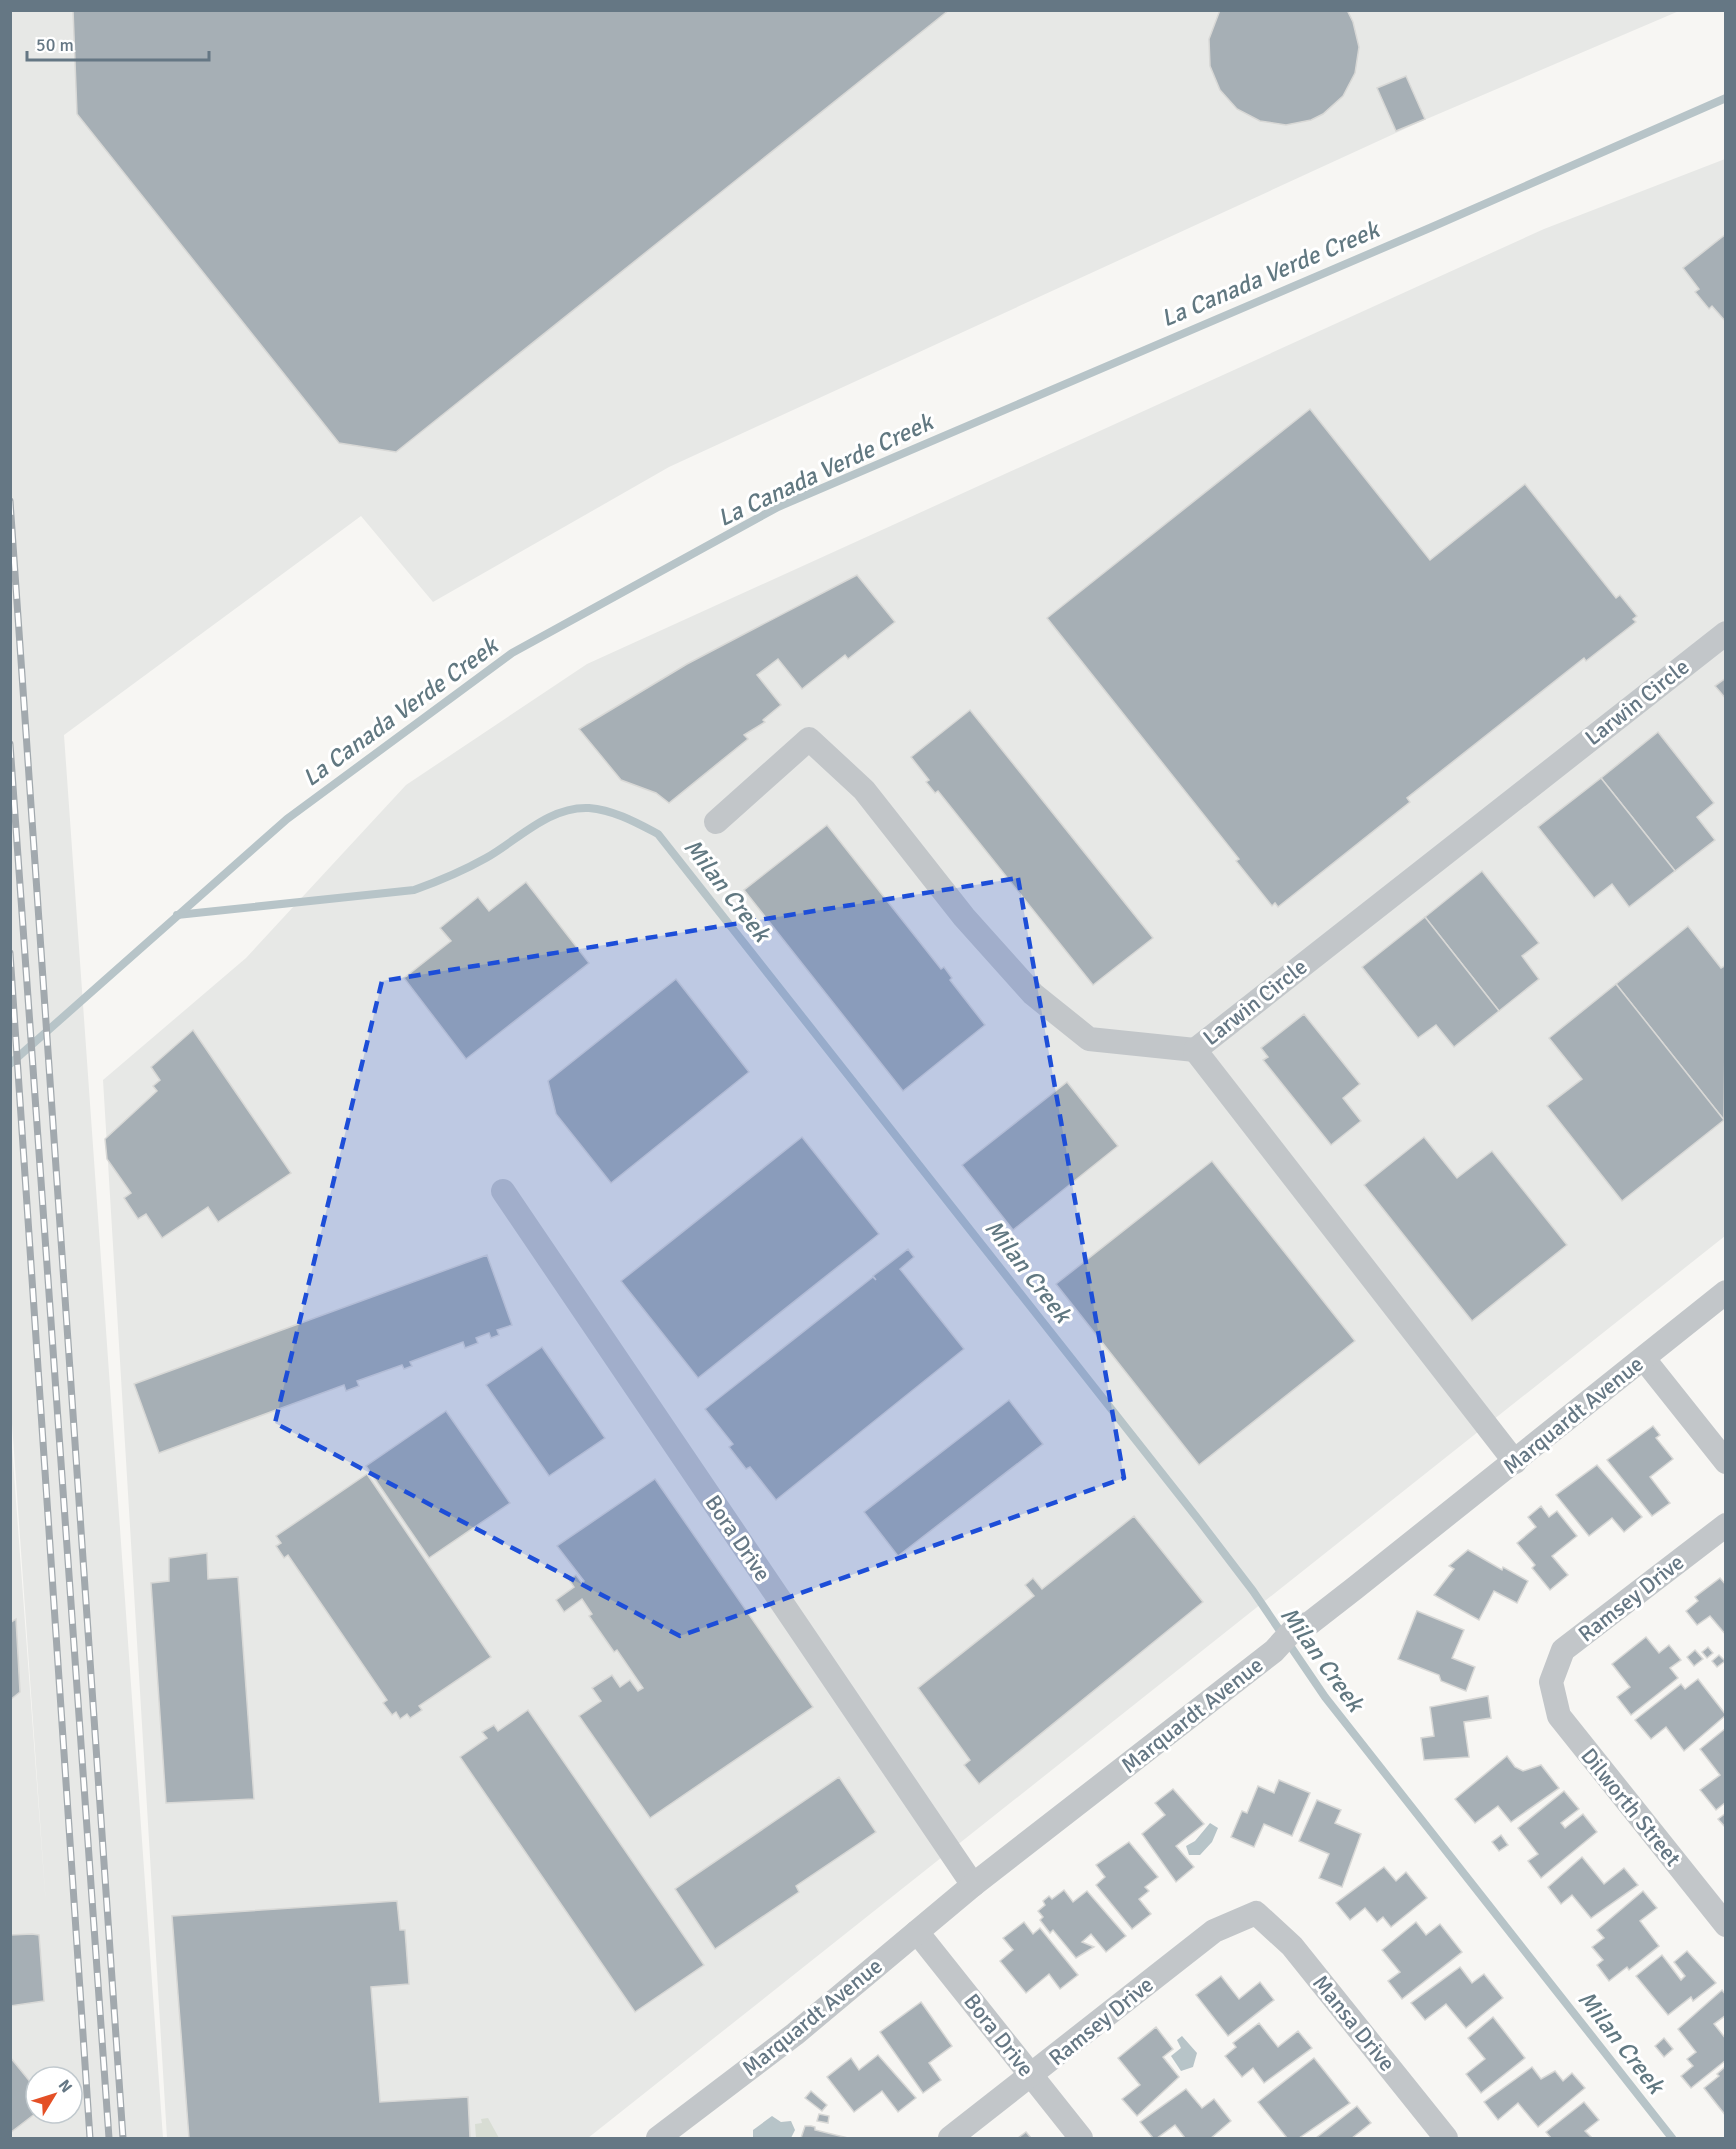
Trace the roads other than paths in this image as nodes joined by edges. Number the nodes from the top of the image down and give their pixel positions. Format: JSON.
{"nodes":[{"id":1,"x":1725,"y":633,"type":"edge"},
{"id":2,"x":716,"y":822,"type":"dead end"},
{"id":3,"x":1195,"y":1050,"type":"junction"},
{"id":4,"x":503,"y":1191,"type":"dead end"},
{"id":5,"x":1725,"y":1292,"type":"edge"},
{"id":6,"x":1644,"y":1359,"type":"junction"},
{"id":7,"x":1515,"y":1462,"type":"junction"},
{"id":8,"x":1725,"y":1462,"type":"edge"},
{"id":9,"x":1725,"y":1525,"type":"edge"},
{"id":10,"x":1551,"y":1682,"type":"joint"},
{"id":11,"x":973,"y":1885,"type":"junction"},
{"id":12,"x":1256,"y":1913,"type":"joint"},
{"id":13,"x":1725,"y":1925,"type":"edge"},
{"id":14,"x":917,"y":1932,"type":"junction"},
{"id":15,"x":1031,"y":2076,"type":"junction"},
{"id":16,"x":658,"y":2139,"type":"edge"},
{"id":17,"x":950,"y":2139,"type":"edge"},
{"id":18,"x":1081,"y":2139,"type":"edge"},
{"id":19,"x":1446,"y":2139,"type":"edge"}],
"edges":[{"from":1,"to":3,"type":"street","name":"Larwin Circle"},
{"from":2,"to":3,"type":"street"},
{"from":3,"to":7,"type":"street","name":"Larwin Circle"},
{"from":4,"to":11,"type":"street","name":"Bora Drive"},
{"from":5,"to":6,"type":"street","name":"Marquardt Avenue"},
{"from":6,"to":7,"type":"street","name":"Marquardt Avenue"},
{"from":6,"to":8,"type":"street"},
{"from":7,"to":11,"type":"street","name":"Marquardt Avenue"},
{"from":9,"to":10,"type":"street","name":"Ramsey Drive"},
{"from":10,"to":13,"type":"street","name":"Dilworth Street"},
{"from":11,"to":14,"type":"street","name":"Marquardt Avenue"},
{"from":12,"to":15,"type":"street","name":"Ramsey Drive"},
{"from":12,"to":19,"type":"street","name":"Mansa Drive"},
{"from":14,"to":15,"type":"street","name":"Bora Drive"},
{"from":14,"to":16,"type":"street","name":"Marquardt Avenue"},
{"from":15,"to":17,"type":"street","name":"Ramsey Drive"},
{"from":15,"to":18,"type":"street","name":"Bora Drive"}]}
